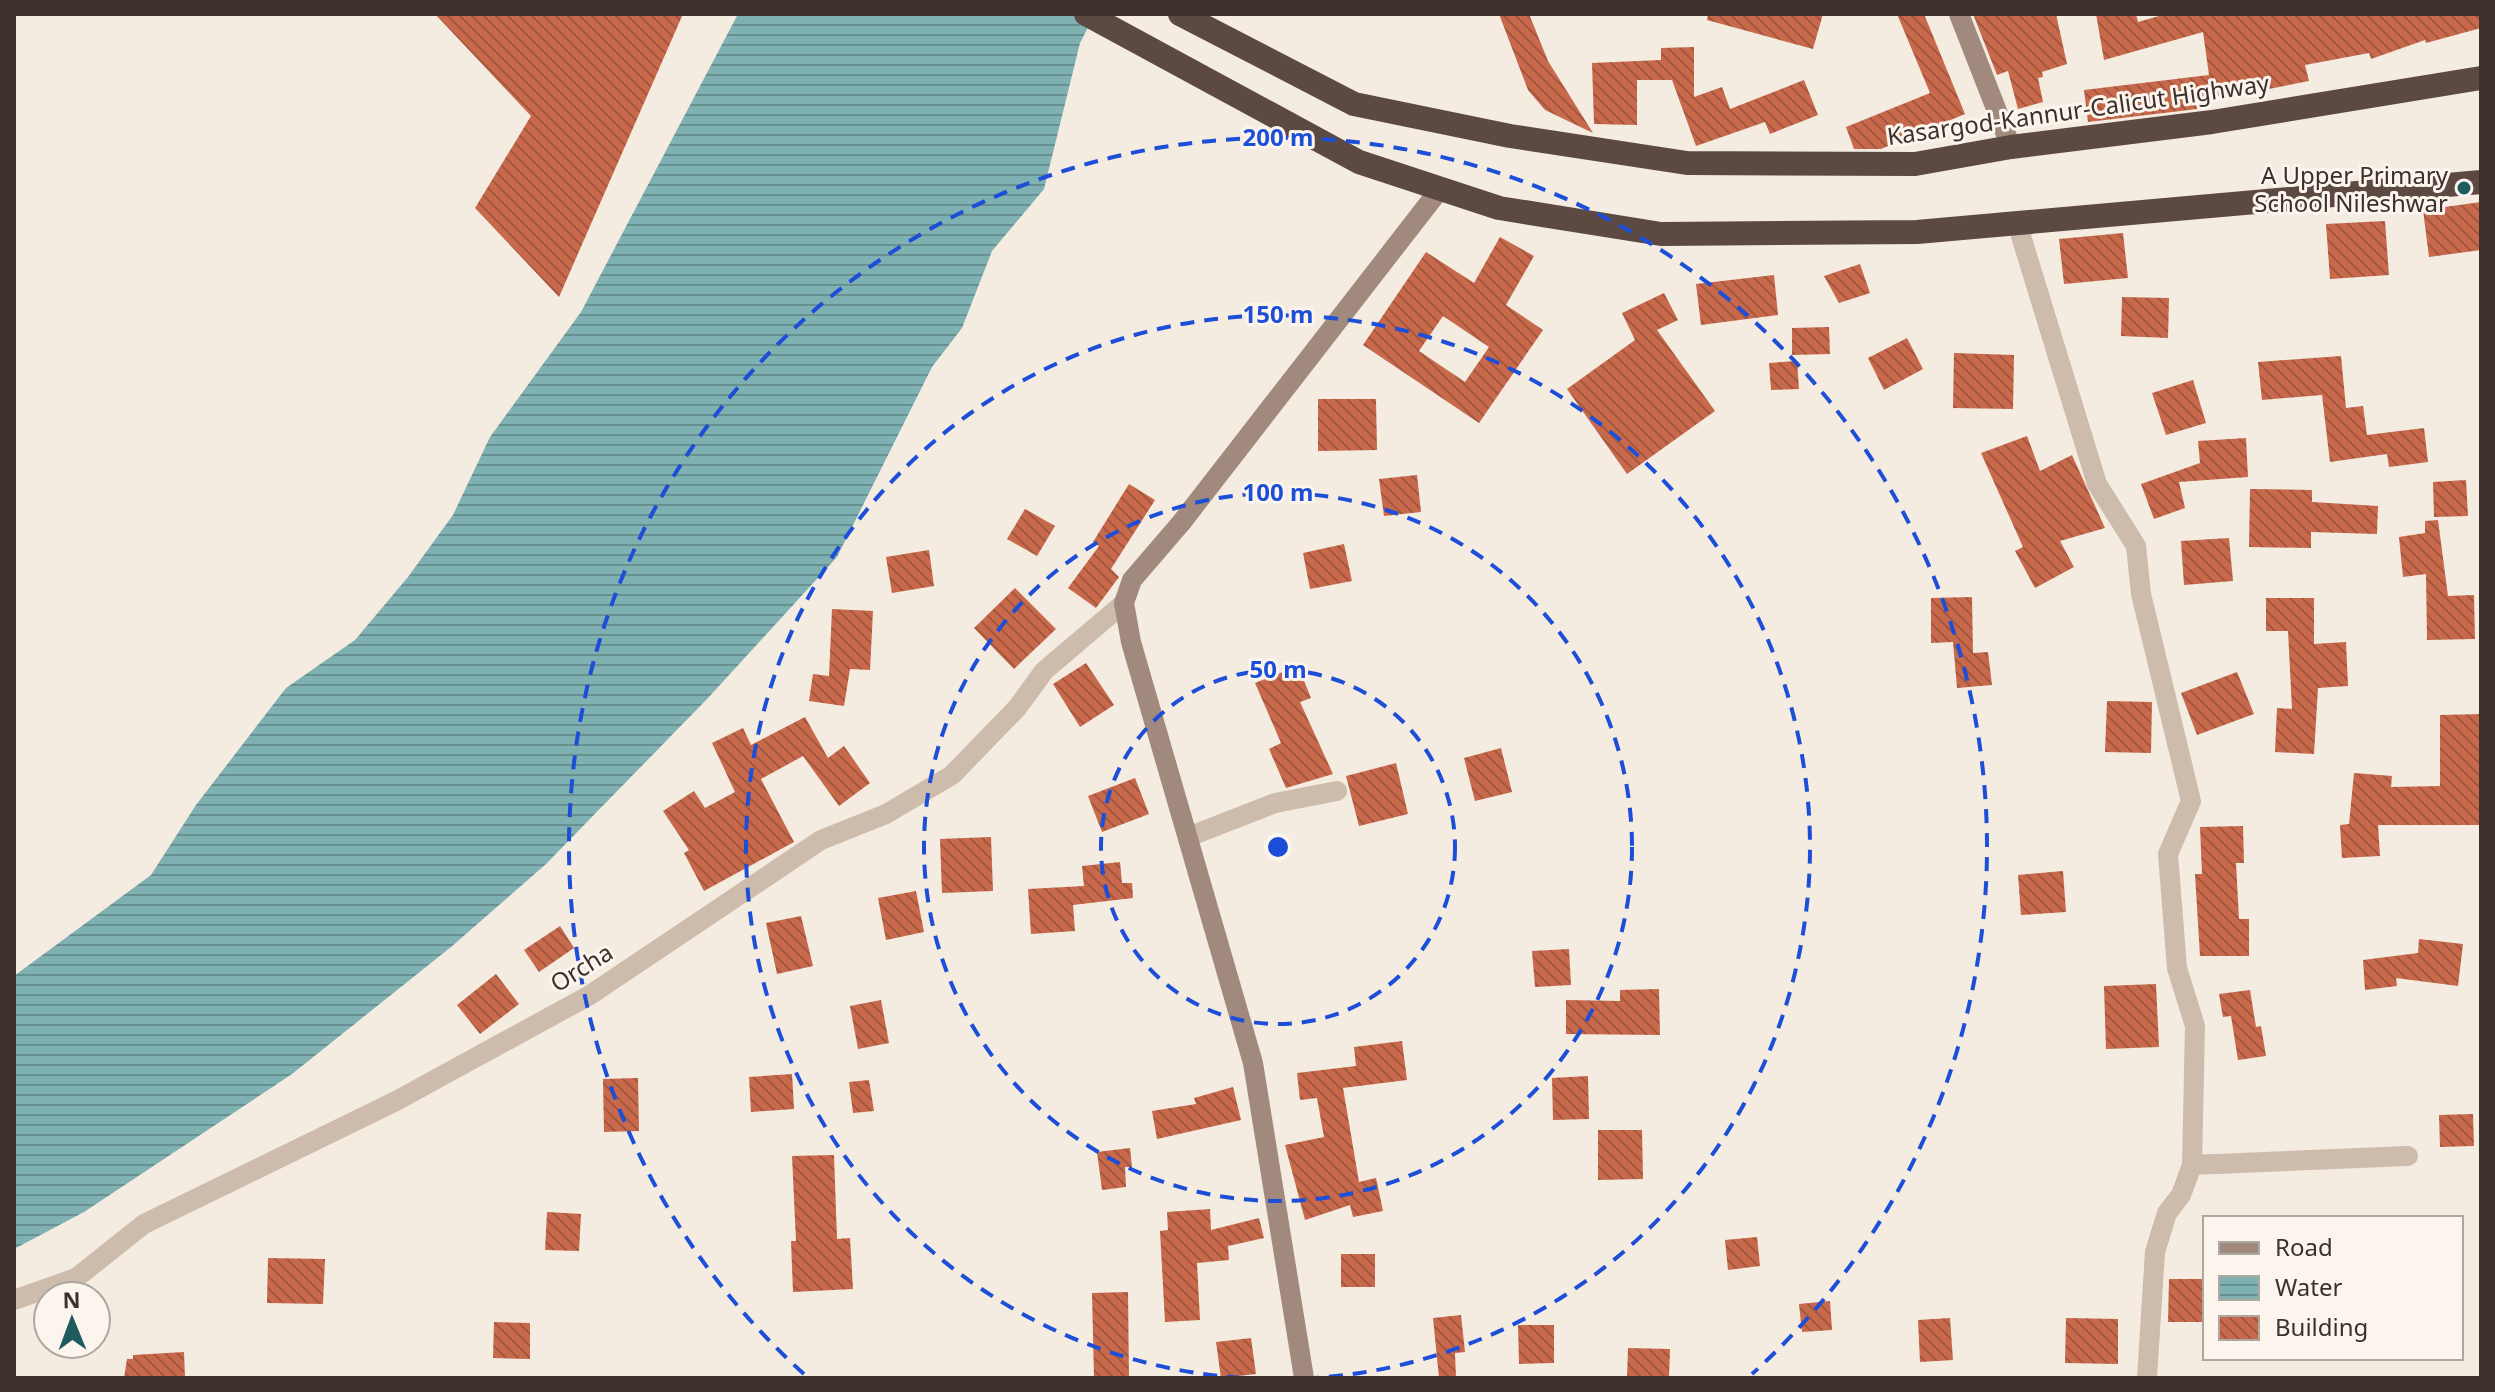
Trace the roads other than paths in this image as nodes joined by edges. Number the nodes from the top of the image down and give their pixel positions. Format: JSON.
{"nodes":[{"id":1,"x":1086,"y":14,"type":"edge"},
{"id":2,"x":1959,"y":14,"type":"edge"},
{"id":3,"x":1182,"y":15,"type":"edge"},
{"id":4,"x":2481,"y":78,"type":"edge"},
{"id":5,"x":2011,"y":147,"type":"junction"},
{"id":6,"x":2481,"y":182,"type":"edge"},
{"id":7,"x":1440,"y":189,"type":"junction"},
{"id":8,"x":2017,"y":223,"type":"junction"},
{"id":9,"x":1124,"y":603,"type":"junction"},
{"id":10,"x":1337,"y":791,"type":"dead end"},
{"id":11,"x":1188,"y":837,"type":"junction"},
{"id":12,"x":2408,"y":1156,"type":"dead end"},
{"id":13,"x":2192,"y":1165,"type":"junction"},
{"id":14,"x":14,"y":1300,"type":"edge"},
{"id":15,"x":1304,"y":1378,"type":"edge"},
{"id":16,"x":2147,"y":1378,"type":"edge"}],
"edges":[{"from":1,"to":7,"type":"highway"},
{"from":2,"to":5,"type":"main road"},
{"from":3,"to":5,"type":"highway","name":"Kasargod-Kannur-Calicut Highway"},
{"from":4,"to":5,"type":"highway","name":"Kasargod-Kannur-Calicut Highway"},
{"from":6,"to":8,"type":"highway"},
{"from":7,"to":8,"type":"highway"},
{"from":7,"to":9,"type":"main road"},
{"from":8,"to":13,"type":"street"},
{"from":9,"to":11,"type":"main road"},
{"from":9,"to":14,"type":"street","name":"Orcha"},
{"from":10,"to":11,"type":"street"},
{"from":11,"to":15,"type":"main road"},
{"from":12,"to":13,"type":"street"},
{"from":13,"to":16,"type":"street"}]}
